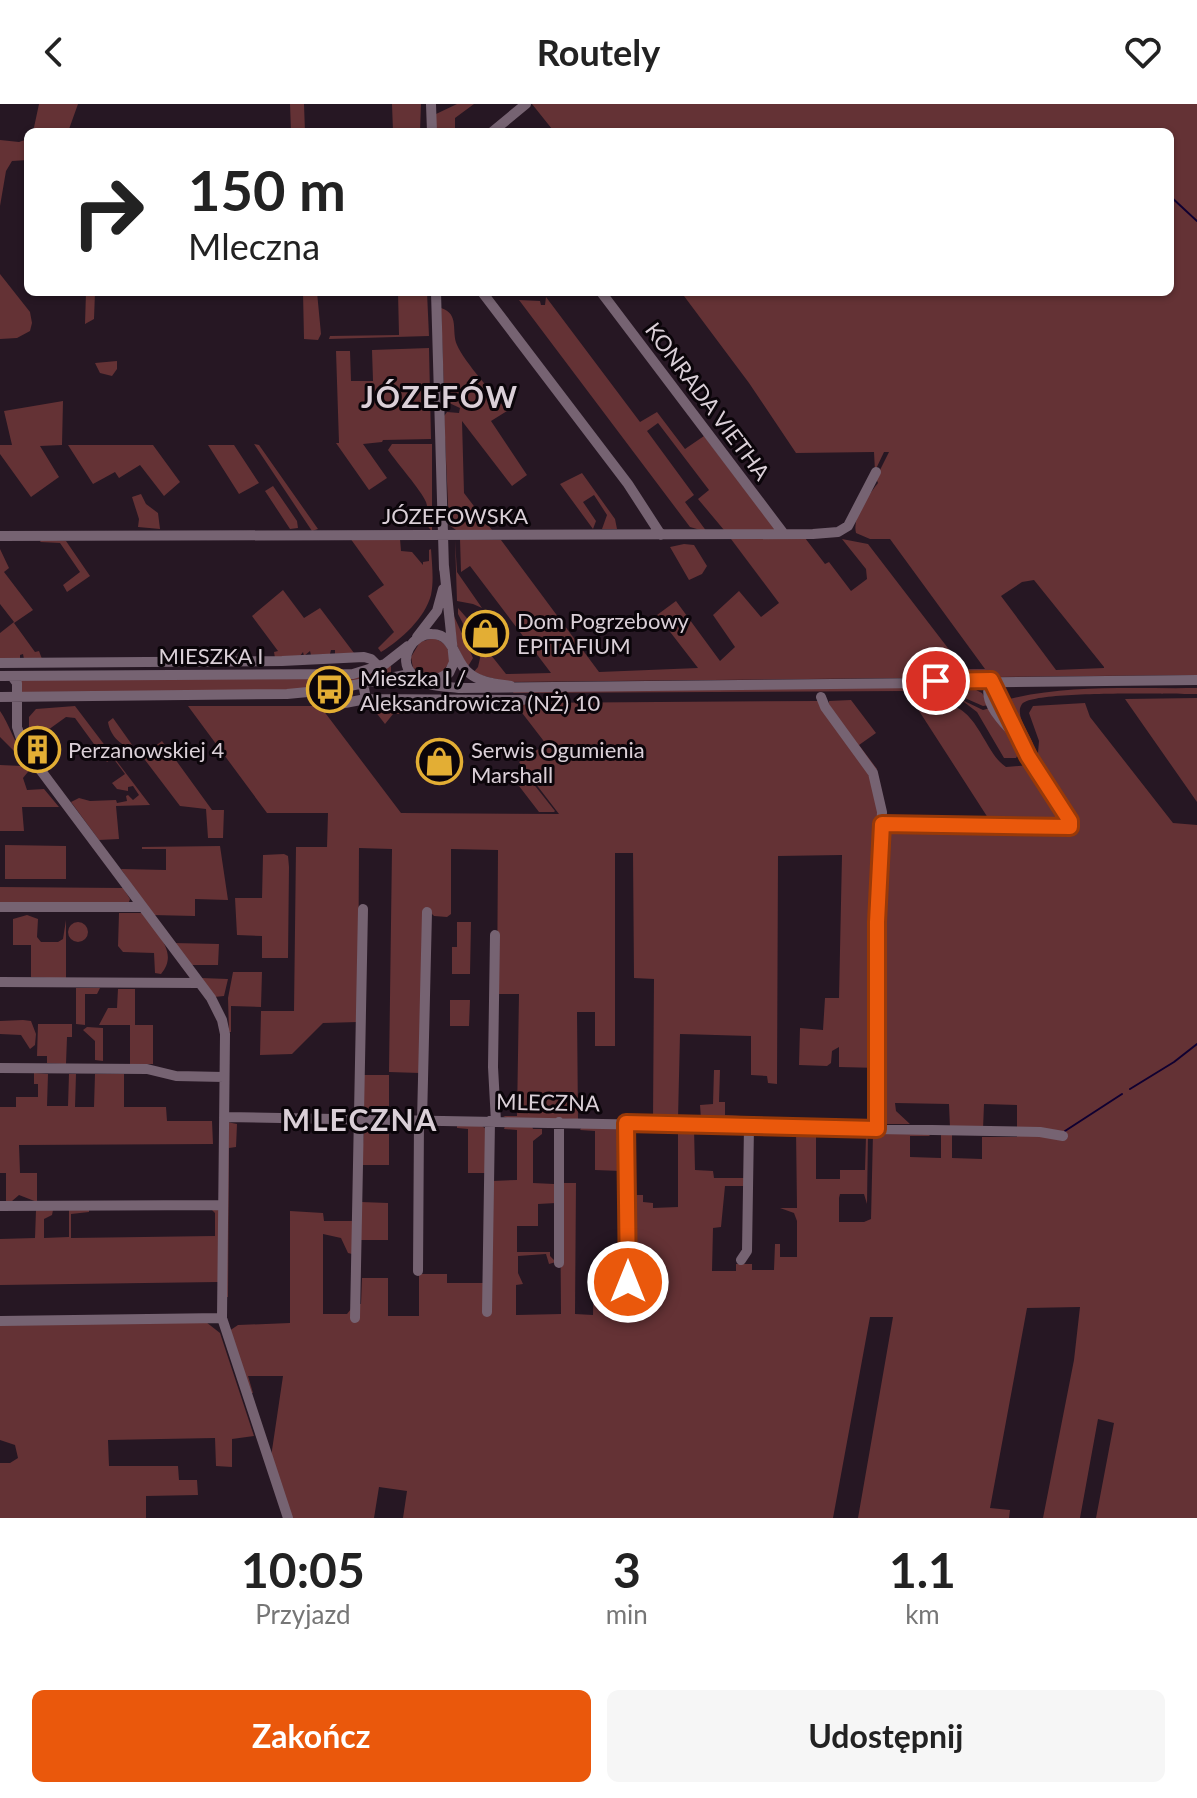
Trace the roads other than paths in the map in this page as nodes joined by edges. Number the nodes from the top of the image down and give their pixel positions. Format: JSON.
{"nodes":[{"id":1,"x":431,"y":104,"type":"edge"},
{"id":2,"x":526,"y":104,"type":"edge"},
{"id":3,"x":432,"y":128,"type":"edge"},
{"id":4,"x":497,"y":128,"type":"edge"},
{"id":5,"x":436,"y":296,"type":"edge"},
{"id":6,"x":485,"y":296,"type":"edge"},
{"id":7,"x":604,"y":296,"type":"edge"},
{"id":8,"x":876,"y":472,"type":"dead end"},
{"id":9,"x":784,"y":534,"type":"junction"},
{"id":10,"x":443,"y":535,"type":"junction"},
{"id":11,"x":661,"y":535,"type":"junction"},
{"id":12,"x":0,"y":536,"type":"edge"},
{"id":13,"x":444,"y":566,"type":"junction"},
{"id":14,"x":414,"y":640,"type":"junction"},
{"id":15,"x":454,"y":649,"type":"junction"},
{"id":16,"x":0,"y":663,"type":"edge"},
{"id":17,"x":379,"y":667,"type":"junction"},
{"id":18,"x":0,"y":676,"type":"edge"},
{"id":19,"x":12,"y":676,"type":"junction"},
{"id":20,"x":414,"y":676,"type":"junction"},
{"id":21,"x":1197,"y":680,"type":"edge"},
{"id":22,"x":1080,"y":681,"type":"junction"},
{"id":23,"x":363,"y":683,"type":"junction"},
{"id":24,"x":511,"y":686,"type":"junction"},
{"id":25,"x":993,"y":688,"type":"junction"},
{"id":26,"x":0,"y":697,"type":"edge"},
{"id":27,"x":16,"y":697,"type":"junction"},
{"id":28,"x":821,"y":697,"type":"dead end"},
{"id":29,"x":366,"y":699,"type":"junction"},
{"id":30,"x":329,"y":706,"type":"dead end"},
{"id":31,"x":882,"y":824,"type":"junction"},
{"id":32,"x":0,"y":907,"type":"edge"},
{"id":33,"x":141,"y":907,"type":"junction"},
{"id":34,"x":363,"y":909,"type":"dead end"},
{"id":35,"x":427,"y":912,"type":"dead end"},
{"id":36,"x":495,"y":935,"type":"dead end"},
{"id":37,"x":0,"y":982,"type":"edge"},
{"id":38,"x":198,"y":983,"type":"junction"},
{"id":39,"x":0,"y":1068,"type":"edge"},
{"id":40,"x":224,"y":1077,"type":"junction"},
{"id":41,"x":224,"y":1117,"type":"junction"},
{"id":42,"x":360,"y":1119,"type":"junction"},
{"id":43,"x":420,"y":1121,"type":"junction"},
{"id":44,"x":493,"y":1122,"type":"junction"},
{"id":45,"x":559,"y":1122,"type":"junction"},
{"id":46,"x":626,"y":1123,"type":"junction"},
{"id":47,"x":749,"y":1126,"type":"junction"},
{"id":48,"x":877,"y":1129,"type":"junction"},
{"id":49,"x":1063,"y":1136,"type":"dead end"},
{"id":50,"x":223,"y":1205,"type":"junction"},
{"id":51,"x":0,"y":1206,"type":"edge"},
{"id":52,"x":741,"y":1260,"type":"dead end"},
{"id":53,"x":559,"y":1263,"type":"dead end"},
{"id":54,"x":418,"y":1271,"type":"dead end"},
{"id":55,"x":628,"y":1282,"type":"dead end"},
{"id":56,"x":487,"y":1312,"type":"dead end"},
{"id":57,"x":222,"y":1318,"type":"junction"},
{"id":58,"x":355,"y":1318,"type":"dead end"},
{"id":59,"x":0,"y":1321,"type":"edge"},
{"id":60,"x":288,"y":1518,"type":"edge"}],
"edges":[{"from":1,"to":3,"type":"street"},
{"from":2,"to":4,"type":"street"},
{"from":5,"to":10,"type":"street"},
{"from":6,"to":11,"type":"street"},
{"from":7,"to":9,"type":"street","name":"KONRADA VIETHA"},
{"from":8,"to":9,"type":"street","name":"JÓZEFOWSKA"},
{"from":9,"to":11,"type":"street","name":"JÓZEFOWSKA"},
{"from":10,"to":11,"type":"street","name":"JÓZEFOWSKA"},
{"from":10,"to":12,"type":"street","name":"JÓZEFOWSKA"},
{"from":10,"to":13,"type":"street"},
{"from":13,"to":14,"type":"street","name":"MIESZKA I"},
{"from":13,"to":15,"type":"street"},
{"from":14,"to":15,"type":"street"},
{"from":14,"to":17,"type":"street","name":"MIESZKA I"},
{"from":14,"to":20,"type":"street"},
{"from":15,"to":20,"type":"street"},
{"from":15,"to":24,"type":"street"},
{"from":16,"to":17,"type":"street"},
{"from":17,"to":19,"type":"street","name":"MIESZKA I"},
{"from":18,"to":19,"type":"street","name":"MIESZKA I"},
{"from":19,"to":27,"type":"street"},
{"from":20,"to":23,"type":"street","name":"MIESZKA I"},
{"from":20,"to":24,"type":"street"},
{"from":21,"to":22,"type":"street"},
{"from":22,"to":25,"type":"street"},
{"from":22,"to":25,"type":"street"},
{"from":23,"to":27,"type":"street","name":"MIESZKA I"},
{"from":23,"to":29,"type":"street"},
{"from":24,"to":25,"type":"street"},
{"from":24,"to":29,"type":"street"},
{"from":25,"to":31,"type":"street"},
{"from":26,"to":27,"type":"street","name":"MIESZKA I"},
{"from":27,"to":33,"type":"street"},
{"from":28,"to":31,"type":"street"},
{"from":29,"to":30,"type":"street"},
{"from":31,"to":48,"type":"street"},
{"from":32,"to":33,"type":"street"},
{"from":33,"to":38,"type":"street"},
{"from":34,"to":42,"type":"street"},
{"from":35,"to":43,"type":"street"},
{"from":36,"to":44,"type":"street"},
{"from":37,"to":38,"type":"street"},
{"from":38,"to":40,"type":"street"},
{"from":39,"to":40,"type":"street"},
{"from":40,"to":41,"type":"street"},
{"from":41,"to":42,"type":"street","name":"MLECZNA"},
{"from":41,"to":50,"type":"street"},
{"from":42,"to":43,"type":"street","name":"MLECZNA"},
{"from":42,"to":58,"type":"street"},
{"from":43,"to":44,"type":"street","name":"MLECZNA"},
{"from":43,"to":54,"type":"street"},
{"from":44,"to":45,"type":"street","name":"MLECZNA"},
{"from":44,"to":56,"type":"street"},
{"from":45,"to":46,"type":"street","name":"MLECZNA"},
{"from":45,"to":53,"type":"street"},
{"from":46,"to":47,"type":"street","name":"MLECZNA"},
{"from":46,"to":55,"type":"street"},
{"from":47,"to":48,"type":"street","name":"MLECZNA"},
{"from":47,"to":52,"type":"street"},
{"from":48,"to":49,"type":"street","name":"MLECZNA"},
{"from":50,"to":51,"type":"street"},
{"from":50,"to":57,"type":"street"},
{"from":57,"to":59,"type":"street"},
{"from":57,"to":60,"type":"street"}]}
